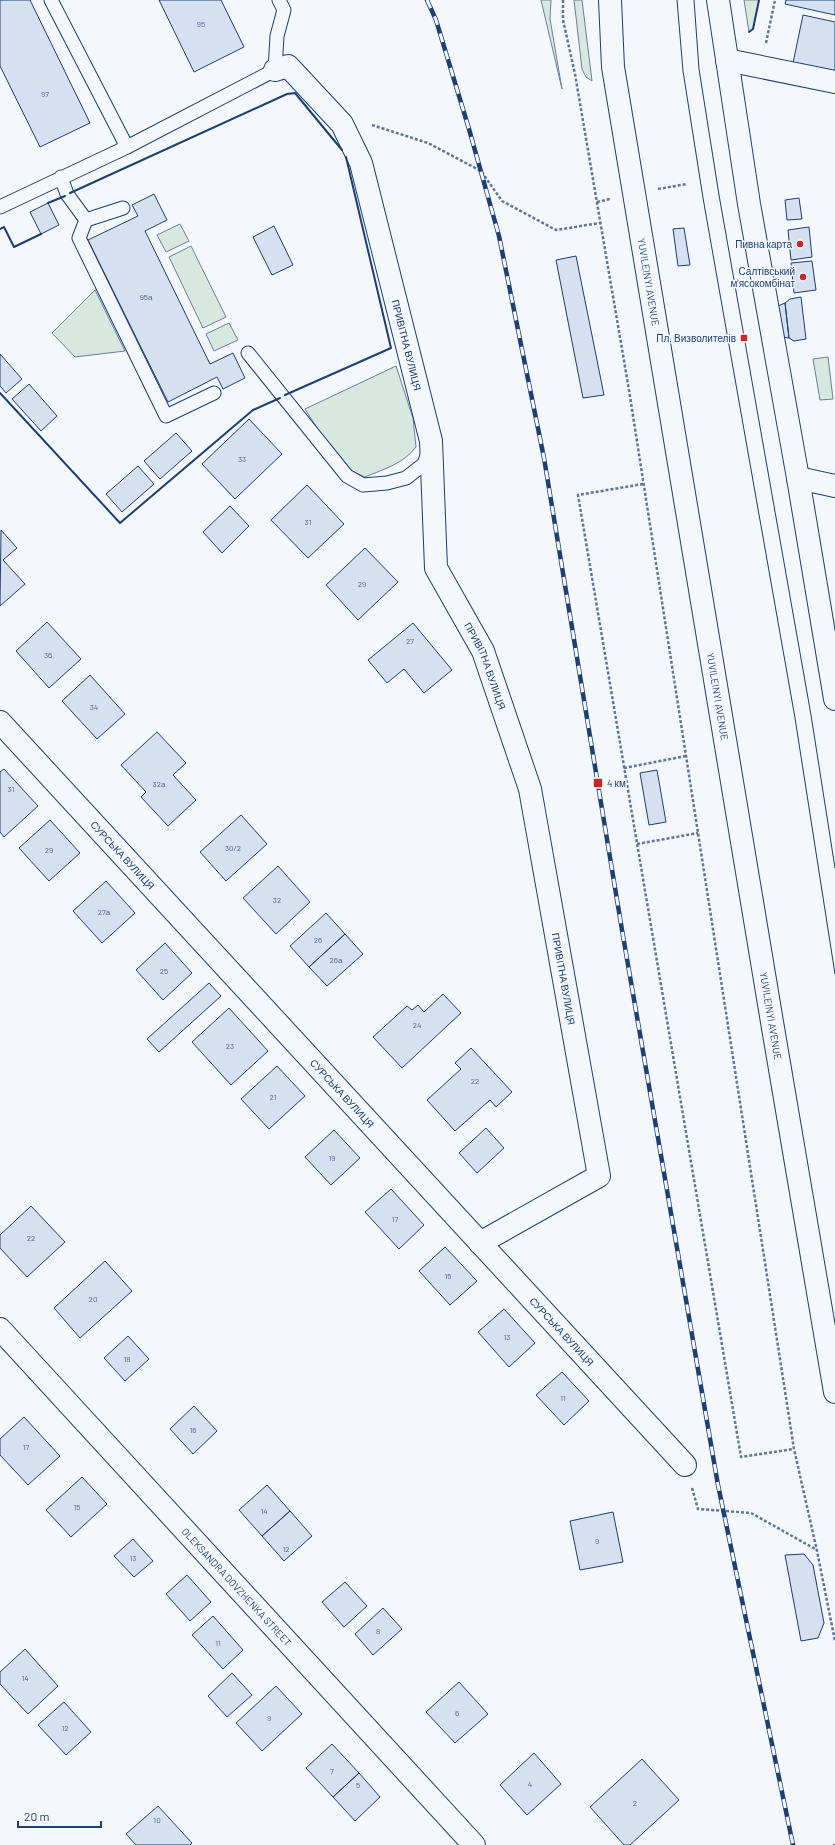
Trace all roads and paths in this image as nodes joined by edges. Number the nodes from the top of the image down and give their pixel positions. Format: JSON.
{"nodes":[{"id":1,"x":51,"y":0,"type":"edge"},
{"id":2,"x":279,"y":0,"type":"edge"},
{"id":3,"x":563,"y":0,"type":"edge"},
{"id":4,"x":610,"y":0,"type":"edge"},
{"id":5,"x":718,"y":0,"type":"edge"},
{"id":6,"x":775,"y":0,"type":"edge"},
{"id":7,"x":727,"y":60,"type":"junction"},
{"id":8,"x":761,"y":67,"type":"junction"},
{"id":9,"x":275,"y":70,"type":"junction"},
{"id":10,"x":835,"y":82,"type":"edge"},
{"id":11,"x":342,"y":124,"type":"junction"},
{"id":12,"x":127,"y":147,"type":"junction"},
{"id":13,"x":61,"y":177,"type":"junction"},
{"id":14,"x":0,"y":208,"type":"edge"},
{"id":15,"x":122,"y":208,"type":"dead end"},
{"id":16,"x":86,"y":220,"type":"junction"},
{"id":17,"x":600,"y":223,"type":"junction"},
{"id":18,"x":248,"y":353,"type":"dead end"},
{"id":19,"x":214,"y":393,"type":"dead end"},
{"id":20,"x":431,"y":441,"type":"junction"},
{"id":21,"x":798,"y":478,"type":"junction"},
{"id":22,"x":644,"y":484,"type":"junction"},
{"id":23,"x":835,"y":486,"type":"edge"},
{"id":24,"x":835,"y":699,"type":"edge"},
{"id":25,"x":0,"y":722,"type":"edge"},
{"id":26,"x":686,"y":756,"type":"junction"},
{"id":27,"x":624,"y":768,"type":"junction"},
{"id":28,"x":698,"y":833,"type":"junction"},
{"id":29,"x":637,"y":844,"type":"junction"},
{"id":30,"x":480,"y":1243,"type":"junction"},
{"id":31,"x":0,"y":1329,"type":"edge"},
{"id":32,"x":835,"y":1392,"type":"edge"},
{"id":33,"x":794,"y":1449,"type":"junction"},
{"id":34,"x":685,"y":1465,"type":"joint"},
{"id":35,"x":818,"y":1551,"type":"junction"},
{"id":36,"x":835,"y":1641,"type":"edge"},
{"id":37,"x":474,"y":1845,"type":"edge"}],
"edges":[{"from":1,"to":12,"type":"lane"},
{"from":2,"to":9,"type":"lane"},
{"from":3,"to":17,"type":"path"},
{"from":4,"to":32,"type":"street","name":"YUVILEINYI AVENUE"},
{"from":5,"to":7,"type":"street"},
{"from":6,"to":8,"type":"path"},
{"from":7,"to":8,"type":"street"},
{"from":7,"to":21,"type":"street"},
{"from":8,"to":10,"type":"street"},
{"from":9,"to":11,"type":"street","name":"ПРИВІТНА ВУЛИЦЯ"},
{"from":9,"to":12,"type":"lane"},
{"from":11,"to":17,"type":"path"},
{"from":11,"to":20,"type":"street","name":"ПРИВІТНА ВУЛИЦЯ"},
{"from":12,"to":13,"type":"lane"},
{"from":13,"to":14,"type":"lane"},
{"from":13,"to":16,"type":"lane"},
{"from":15,"to":16,"type":"lane"},
{"from":16,"to":19,"type":"lane"},
{"from":17,"to":22,"type":"path"},
{"from":18,"to":20,"type":"lane"},
{"from":20,"to":30,"type":"street","name":"ПРИВІТНА ВУЛИЦЯ"},
{"from":21,"to":23,"type":"street"},
{"from":21,"to":24,"type":"street"},
{"from":22,"to":26,"type":"path"},
{"from":22,"to":27,"type":"path"},
{"from":25,"to":30,"type":"street","name":"СУРСЬКА ВУЛИЦЯ"},
{"from":26,"to":27,"type":"path"},
{"from":26,"to":28,"type":"path"},
{"from":27,"to":29,"type":"path"},
{"from":28,"to":29,"type":"path"},
{"from":28,"to":33,"type":"path"},
{"from":29,"to":33,"type":"path"},
{"from":30,"to":34,"type":"street","name":"СУРСЬКА ВУЛИЦЯ"},
{"from":31,"to":37,"type":"street","name":"OLEKSANDRA DOVZHENKA STREET"},
{"from":33,"to":35,"type":"path"},
{"from":34,"to":35,"type":"path"},
{"from":35,"to":36,"type":"path"}]}
